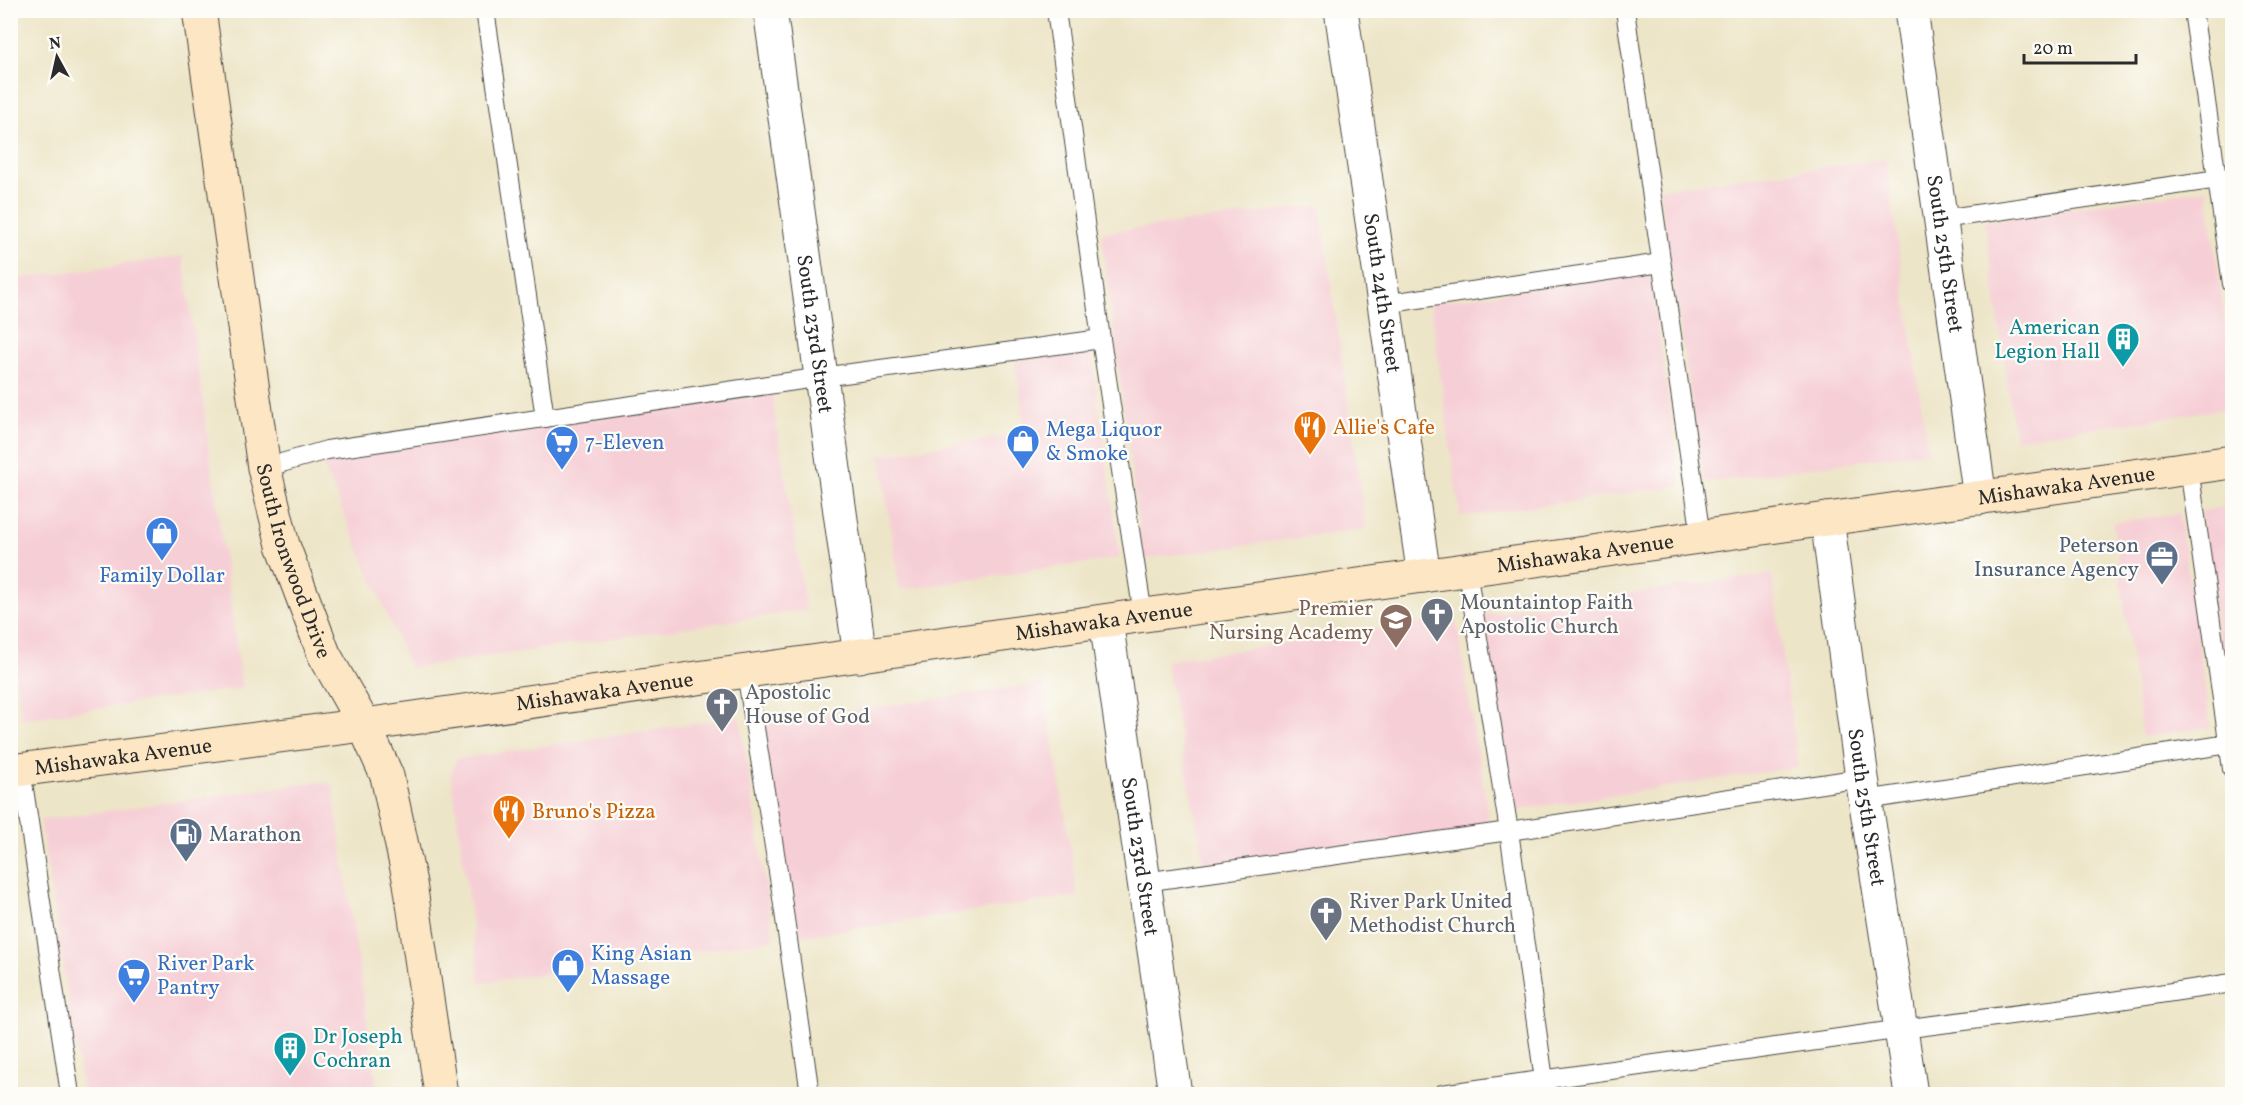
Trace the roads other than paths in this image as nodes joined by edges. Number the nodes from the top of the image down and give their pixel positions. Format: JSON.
{"nodes":[{"id":1,"x":199,"y":10,"type":"edge"},
{"id":2,"x":485,"y":10,"type":"edge"},
{"id":3,"x":770,"y":10,"type":"edge"},
{"id":4,"x":1056,"y":10,"type":"edge"},
{"id":5,"x":1341,"y":10,"type":"edge"},
{"id":6,"x":1625,"y":10,"type":"edge"},
{"id":7,"x":1911,"y":10,"type":"edge"},
{"id":8,"x":2193,"y":10,"type":"edge"},
{"id":9,"x":2225,"y":178,"type":"edge"},
{"id":10,"x":1942,"y":219,"type":"junction"},
{"id":11,"x":1661,"y":263,"type":"junction"},
{"id":12,"x":2232,"y":284,"type":"edge"},
{"id":13,"x":1384,"y":304,"type":"junction"},
{"id":14,"x":1101,"y":339,"type":"junction"},
{"id":15,"x":822,"y":377,"type":"junction"},
{"id":16,"x":545,"y":418,"type":"junction"},
{"id":17,"x":2232,"y":462,"type":"edge"},
{"id":18,"x":264,"y":468,"type":"junction"},
{"id":19,"x":2189,"y":468,"type":"junction"},
{"id":20,"x":1980,"y":498,"type":"junction"},
{"id":21,"x":1827,"y":519,"type":"junction"},
{"id":22,"x":1701,"y":537,"type":"junction"},
{"id":23,"x":1467,"y":570,"type":"junction"},
{"id":24,"x":1424,"y":576,"type":"junction"},
{"id":25,"x":1143,"y":615,"type":"junction"},
{"id":26,"x":1106,"y":621,"type":"junction"},
{"id":27,"x":860,"y":656,"type":"junction"},
{"id":28,"x":746,"y":672,"type":"junction"},
{"id":29,"x":364,"y":725,"type":"junction"},
{"id":30,"x":2229,"y":744,"type":"junction"},
{"id":31,"x":2232,"y":769,"type":"edge"},
{"id":32,"x":16,"y":770,"type":"edge"},
{"id":33,"x":1864,"y":789,"type":"junction"},
{"id":34,"x":1509,"y":831,"type":"junction"},
{"id":35,"x":1144,"y":882,"type":"junction"},
{"id":36,"x":2232,"y":982,"type":"edge"},
{"id":37,"x":1902,"y":1029,"type":"junction"},
{"id":38,"x":1545,"y":1088,"type":"edge"},
{"id":39,"x":70,"y":1095,"type":"edge"},
{"id":40,"x":441,"y":1095,"type":"edge"},
{"id":41,"x":810,"y":1095,"type":"edge"},
{"id":42,"x":1175,"y":1095,"type":"edge"},
{"id":43,"x":1442,"y":1095,"type":"edge"},
{"id":44,"x":1911,"y":1095,"type":"edge"}],
"edges":[{"from":1,"to":18,"type":"main road","name":"South Ironwood Drive"},
{"from":2,"to":16,"type":"lane"},
{"from":3,"to":15,"type":"street","name":"South 23rd Street"},
{"from":4,"to":14,"type":"lane"},
{"from":5,"to":13,"type":"street","name":"South 24th Street"},
{"from":6,"to":11,"type":"lane"},
{"from":7,"to":10,"type":"street","name":"South 25th Street"},
{"from":8,"to":9,"type":"lane"},
{"from":9,"to":10,"type":"lane"},
{"from":9,"to":12,"type":"lane"},
{"from":10,"to":20,"type":"street","name":"South 25th Street"},
{"from":11,"to":13,"type":"lane"},
{"from":11,"to":22,"type":"lane"},
{"from":13,"to":24,"type":"street","name":"South 24th Street"},
{"from":14,"to":15,"type":"lane"},
{"from":14,"to":25,"type":"lane"},
{"from":15,"to":16,"type":"lane"},
{"from":15,"to":27,"type":"street","name":"South 23rd Street"},
{"from":16,"to":18,"type":"lane"},
{"from":17,"to":19,"type":"main road","name":"Mishawaka Avenue"},
{"from":18,"to":29,"type":"main road","name":"South Ironwood Drive"},
{"from":19,"to":20,"type":"main road","name":"Mishawaka Avenue"},
{"from":19,"to":30,"type":"lane"},
{"from":20,"to":21,"type":"main road","name":"Mishawaka Avenue"},
{"from":21,"to":22,"type":"main road","name":"Mishawaka Avenue"},
{"from":21,"to":33,"type":"street","name":"South 25th Street"},
{"from":22,"to":23,"type":"main road","name":"Mishawaka Avenue"},
{"from":23,"to":24,"type":"main road","name":"Mishawaka Avenue"},
{"from":23,"to":34,"type":"lane"},
{"from":24,"to":25,"type":"main road","name":"Mishawaka Avenue"},
{"from":25,"to":26,"type":"main road","name":"Mishawaka Avenue"},
{"from":26,"to":27,"type":"main road","name":"Mishawaka Avenue"},
{"from":26,"to":35,"type":"street","name":"South 23rd Street"},
{"from":27,"to":28,"type":"main road","name":"Mishawaka Avenue"},
{"from":28,"to":29,"type":"main road","name":"Mishawaka Avenue"},
{"from":28,"to":41,"type":"lane"},
{"from":29,"to":32,"type":"main road","name":"Mishawaka Avenue"},
{"from":29,"to":40,"type":"main road","name":"South Ironwood Drive"},
{"from":30,"to":31,"type":"lane"},
{"from":30,"to":33,"type":"lane"},
{"from":32,"to":39,"type":"lane"},
{"from":33,"to":34,"type":"lane"},
{"from":33,"to":37,"type":"street","name":"South 25th Street"},
{"from":34,"to":35,"type":"lane"},
{"from":34,"to":38,"type":"lane"},
{"from":35,"to":42,"type":"street","name":"South 23rd Street"},
{"from":36,"to":37,"type":"lane"},
{"from":37,"to":38,"type":"lane"},
{"from":37,"to":44,"type":"street","name":"South 25th Street"},
{"from":38,"to":43,"type":"lane"}]}
